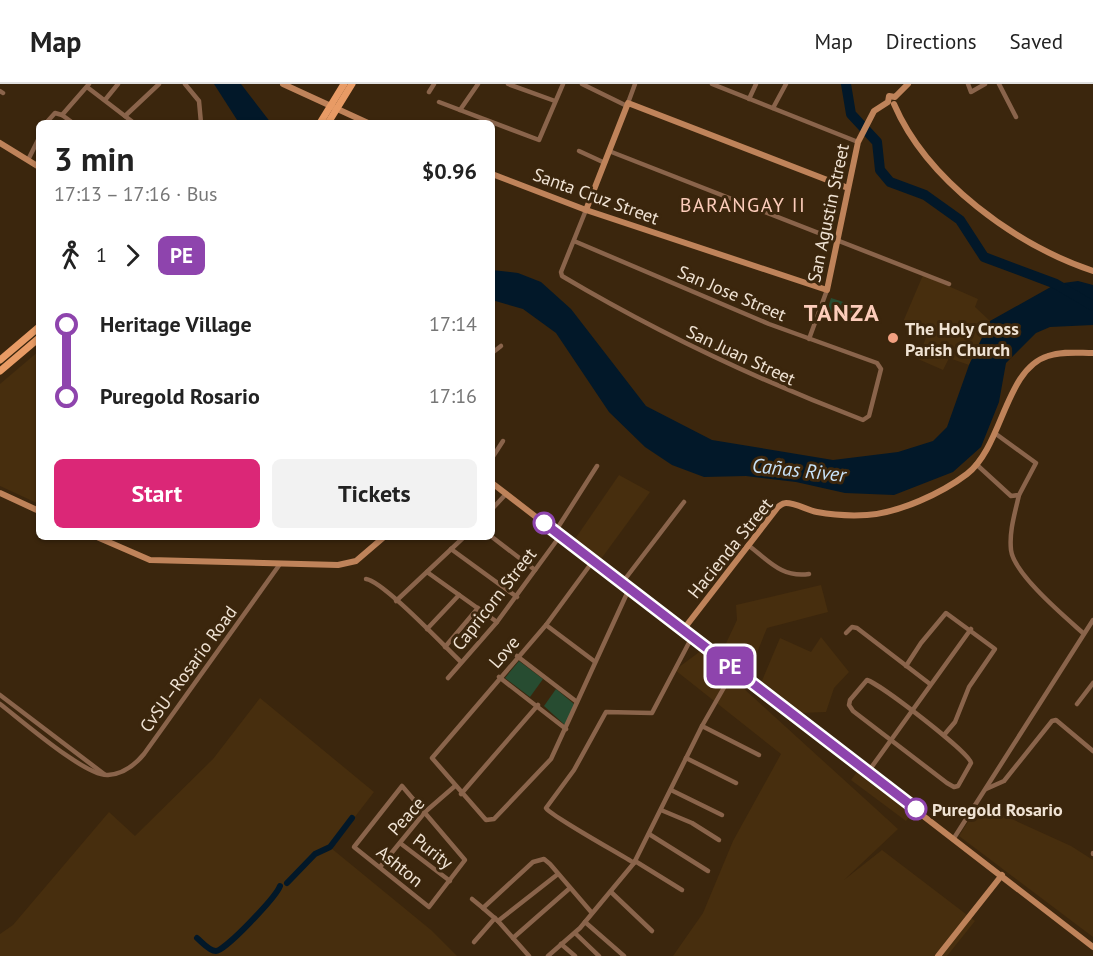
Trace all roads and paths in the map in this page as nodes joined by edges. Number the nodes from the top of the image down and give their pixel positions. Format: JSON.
{"nodes":[{"id":1,"x":118,"y":84,"type":"edge"},
{"id":2,"x":159,"y":84,"type":"edge"},
{"id":3,"x":185,"y":84,"type":"edge"},
{"id":4,"x":283,"y":84,"type":"edge"},
{"id":5,"x":344,"y":84,"type":"edge"},
{"id":6,"x":352,"y":84,"type":"edge"},
{"id":7,"x":434,"y":84,"type":"edge"},
{"id":8,"x":478,"y":84,"type":"edge"},
{"id":9,"x":508,"y":84,"type":"edge"},
{"id":10,"x":563,"y":84,"type":"edge"},
{"id":11,"x":582,"y":84,"type":"edge"},
{"id":12,"x":636,"y":84,"type":"edge"},
{"id":13,"x":712,"y":84,"type":"edge"},
{"id":14,"x":756,"y":84,"type":"edge"},
{"id":15,"x":786,"y":84,"type":"edge"},
{"id":16,"x":908,"y":84,"type":"edge"},
{"id":17,"x":968,"y":84,"type":"edge"},
{"id":18,"x":984,"y":84,"type":"edge"},
{"id":19,"x":999,"y":84,"type":"edge"},
{"id":20,"x":88,"y":86,"type":"edge"},
{"id":21,"x":429,"y":92,"type":"dead end"},
{"id":22,"x":749,"y":99,"type":"junction"},
{"id":23,"x":105,"y":100,"type":"junction"},
{"id":24,"x":555,"y":101,"type":"junction"},
{"id":25,"x":892,"y":101,"type":"junction"},
{"id":26,"x":439,"y":102,"type":"dead end"},
{"id":27,"x":627,"y":104,"type":"junction"},
{"id":28,"x":333,"y":108,"type":"junction"},
{"id":29,"x":773,"y":108,"type":"junction"},
{"id":30,"x":460,"y":110,"type":"junction"},
{"id":31,"x":62,"y":115,"type":"junction"},
{"id":32,"x":125,"y":116,"type":"junction"},
{"id":33,"x":1016,"y":117,"type":"dead end"},
{"id":34,"x":49,"y":120,"type":"edge"},
{"id":35,"x":68,"y":120,"type":"edge"},
{"id":36,"x":130,"y":120,"type":"edge"},
{"id":37,"x":201,"y":120,"type":"edge"},
{"id":38,"x":323,"y":120,"type":"edge"},
{"id":39,"x":329,"y":120,"type":"edge"},
{"id":40,"x":361,"y":120,"type":"edge"},
{"id":41,"x":486,"y":120,"type":"edge"},
{"id":42,"x":495,"y":123,"type":"edge"},
{"id":43,"x":858,"y":142,"type":"junction"},
{"id":44,"x":0,"y":143,"type":"edge"},
{"id":45,"x":36,"y":144,"type":"edge"},
{"id":46,"x":579,"y":151,"type":"dead end"},
{"id":47,"x":609,"y":151,"type":"junction"},
{"id":48,"x":28,"y":160,"type":"junction"},
{"id":49,"x":605,"y":163,"type":"junction"},
{"id":50,"x":36,"y":165,"type":"edge"},
{"id":51,"x":495,"y":175,"type":"edge"},
{"id":52,"x":848,"y":188,"type":"junction"},
{"id":53,"x":586,"y":210,"type":"junction"},
{"id":54,"x":839,"y":240,"type":"junction"},
{"id":55,"x":574,"y":242,"type":"junction"},
{"id":56,"x":1093,"y":271,"type":"edge"},
{"id":57,"x":949,"y":285,"type":"dead end"},
{"id":58,"x":827,"y":290,"type":"junction"},
{"id":59,"x":36,"y":330,"type":"edge"},
{"id":60,"x":809,"y":339,"type":"junction"},
{"id":61,"x":36,"y":341,"type":"edge"},
{"id":62,"x":501,"y":346,"type":"dead end"},
{"id":63,"x":495,"y":351,"type":"edge"},
{"id":64,"x":1093,"y":353,"type":"edge"},
{"id":65,"x":0,"y":360,"type":"edge"},
{"id":66,"x":881,"y":367,"type":"joint"},
{"id":67,"x":0,"y":371,"type":"edge"},
{"id":68,"x":996,"y":434,"type":"junction"},
{"id":69,"x":503,"y":441,"type":"dead end"},
{"id":70,"x":495,"y":453,"type":"edge"},
{"id":71,"x":976,"y":464,"type":"junction"},
{"id":72,"x":597,"y":466,"type":"dead end"},
{"id":73,"x":495,"y":485,"type":"edge"},
{"id":74,"x":0,"y":493,"type":"edge"},
{"id":75,"x":506,"y":494,"type":"junction"},
{"id":76,"x":1019,"y":495,"type":"junction"},
{"id":77,"x":684,"y":502,"type":"dead end"},
{"id":78,"x":495,"y":506,"type":"edge"},
{"id":79,"x":36,"y":510,"type":"edge"},
{"id":80,"x":557,"y":534,"type":"junction"},
{"id":81,"x":495,"y":539,"type":"edge"},
{"id":82,"x":104,"y":540,"type":"edge"},
{"id":83,"x":380,"y":540,"type":"edge"},
{"id":84,"x":461,"y":540,"type":"edge"},
{"id":85,"x":748,"y":545,"type":"junction"},
{"id":86,"x":452,"y":549,"type":"junction"},
{"id":87,"x":593,"y":561,"type":"junction"},
{"id":88,"x":280,"y":564,"type":"junction"},
{"id":89,"x":536,"y":570,"type":"junction"},
{"id":90,"x":427,"y":572,"type":"junction"},
{"id":91,"x":809,"y":574,"type":"dead end"},
{"id":92,"x":366,"y":579,"type":"dead end"},
{"id":93,"x":621,"y":583,"type":"junction"},
{"id":94,"x":629,"y":589,"type":"junction"},
{"id":95,"x":459,"y":595,"type":"junction"},
{"id":96,"x":517,"y":597,"type":"junction"},
{"id":97,"x":396,"y":601,"type":"junction"},
{"id":98,"x":478,"y":608,"type":"junction"},
{"id":99,"x":1093,"y":620,"type":"edge"},
{"id":100,"x":497,"y":622,"type":"junction"},
{"id":101,"x":546,"y":625,"type":"junction"},
{"id":102,"x":427,"y":629,"type":"junction"},
{"id":103,"x":971,"y":629,"type":"junction"},
{"id":104,"x":683,"y":630,"type":"junction"},
{"id":105,"x":846,"y":633,"type":"dead end"},
{"id":106,"x":1083,"y":633,"type":"junction"},
{"id":107,"x":692,"y":637,"type":"junction"},
{"id":108,"x":445,"y":647,"type":"junction"},
{"id":109,"x":517,"y":656,"type":"junction"},
{"id":110,"x":594,"y":661,"type":"junction"},
{"id":111,"x":461,"y":662,"type":"junction"},
{"id":112,"x":906,"y":666,"type":"junction"},
{"id":113,"x":734,"y":669,"type":"junction"},
{"id":114,"x":499,"y":677,"type":"junction"},
{"id":115,"x":448,"y":678,"type":"dead end"},
{"id":116,"x":1093,"y":683,"type":"edge"},
{"id":117,"x":930,"y":684,"type":"junction"},
{"id":118,"x":1086,"y":692,"type":"junction"},
{"id":119,"x":0,"y":695,"type":"edge"},
{"id":120,"x":1093,"y":698,"type":"edge"},
{"id":121,"x":577,"y":702,"type":"junction"},
{"id":122,"x":0,"y":704,"type":"edge"},
{"id":123,"x":1077,"y":704,"type":"dead end"},
{"id":124,"x":538,"y":705,"type":"junction"},
{"id":125,"x":911,"y":711,"type":"junction"},
{"id":126,"x":702,"y":726,"type":"junction"},
{"id":127,"x":566,"y":729,"type":"junction"},
{"id":128,"x":944,"y":735,"type":"junction"},
{"id":129,"x":890,"y":740,"type":"junction"},
{"id":130,"x":1093,"y":751,"type":"edge"},
{"id":131,"x":759,"y":755,"type":"dead end"},
{"id":132,"x":686,"y":758,"type":"junction"},
{"id":133,"x":868,"y":772,"type":"junction"},
{"id":134,"x":106,"y":776,"type":"junction"},
{"id":135,"x":736,"y":783,"type":"dead end"},
{"id":136,"x":454,"y":786,"type":"junction"},
{"id":137,"x":670,"y":790,"type":"junction"},
{"id":138,"x":984,"y":790,"type":"junction"},
{"id":139,"x":461,"y":794,"type":"junction"},
{"id":140,"x":661,"y":810,"type":"junction"},
{"id":141,"x":425,"y":812,"type":"junction"},
{"id":142,"x":722,"y":815,"type":"dead end"},
{"id":143,"x":649,"y":834,"type":"junction"},
{"id":144,"x":954,"y":838,"type":"junction"},
{"id":145,"x":719,"y":840,"type":"dead end"},
{"id":146,"x":400,"y":843,"type":"junction"},
{"id":147,"x":354,"y":847,"type":"joint"},
{"id":148,"x":634,"y":862,"type":"junction"},
{"id":149,"x":380,"y":867,"type":"junction"},
{"id":150,"x":708,"y":871,"type":"dead end"},
{"id":151,"x":558,"y":874,"type":"junction"},
{"id":152,"x":1002,"y":875,"type":"junction"},
{"id":153,"x":450,"y":881,"type":"junction"},
{"id":154,"x":570,"y":888,"type":"junction"},
{"id":155,"x":682,"y":890,"type":"dead end"},
{"id":156,"x":611,"y":892,"type":"junction"},
{"id":157,"x":472,"y":899,"type":"dead end"},
{"id":158,"x":483,"y":908,"type":"junction"},
{"id":159,"x":592,"y":913,"type":"junction"},
{"id":160,"x":497,"y":920,"type":"junction"},
{"id":161,"x":585,"y":922,"type":"junction"},
{"id":162,"x":652,"y":931,"type":"dead end"},
{"id":163,"x":575,"y":933,"type":"junction"},
{"id":164,"x":513,"y":938,"type":"junction"},
{"id":165,"x":474,"y":942,"type":"dead end"},
{"id":166,"x":561,"y":944,"type":"junction"},
{"id":167,"x":1093,"y":946,"type":"edge"},
{"id":168,"x":529,"y":956,"type":"edge"},
{"id":169,"x":548,"y":956,"type":"edge"},
{"id":170,"x":574,"y":956,"type":"edge"},
{"id":171,"x":599,"y":956,"type":"edge"},
{"id":172,"x":624,"y":956,"type":"edge"},
{"id":173,"x":938,"y":956,"type":"edge"}],
"edges":[{"from":1,"to":23,"type":"street"},
{"from":2,"to":32,"type":"street"},
{"from":3,"to":37,"type":"street"},
{"from":4,"to":28,"type":"main road"},
{"from":5,"to":28,"type":"main road"},
{"from":6,"to":28,"type":"main road"},
{"from":7,"to":21,"type":"street"},
{"from":8,"to":30,"type":"street"},
{"from":9,"to":24,"type":"street"},
{"from":10,"to":24,"type":"street"},
{"from":11,"to":27,"type":"street"},
{"from":12,"to":27,"type":"street"},
{"from":13,"to":22,"type":"street"},
{"from":14,"to":22,"type":"street"},
{"from":15,"to":29,"type":"street"},
{"from":16,"to":25,"type":"main road","name":"San Agustin Street"},
{"from":17,"to":18,"type":"street"},
{"from":19,"to":33,"type":"street"},
{"from":20,"to":23,"type":"street"},
{"from":20,"to":31,"type":"street"},
{"from":22,"to":29,"type":"street"},
{"from":23,"to":32,"type":"street"},
{"from":24,"to":42,"type":"street"},
{"from":25,"to":43,"type":"main road","name":"San Agustin Street"},
{"from":25,"to":56,"type":"main road"},
{"from":26,"to":30,"type":"street"},
{"from":27,"to":47,"type":"main road"},
{"from":27,"to":52,"type":"main road"},
{"from":28,"to":38,"type":"main road"},
{"from":28,"to":39,"type":"main road"},
{"from":28,"to":40,"type":"main road"},
{"from":29,"to":43,"type":"street"},
{"from":30,"to":41,"type":"street"},
{"from":31,"to":34,"type":"street"},
{"from":31,"to":35,"type":"street"},
{"from":32,"to":36,"type":"street"},
{"from":43,"to":52,"type":"main road","name":"San Agustin Street"},
{"from":44,"to":48,"type":"main road"},
{"from":45,"to":48,"type":"street"},
{"from":46,"to":49,"type":"street"},
{"from":47,"to":49,"type":"main road"},
{"from":47,"to":54,"type":"street"},
{"from":48,"to":50,"type":"main road"},
{"from":49,"to":53,"type":"main road"},
{"from":51,"to":53,"type":"main road","name":"Santa Cruz Street"},
{"from":52,"to":54,"type":"main road","name":"San Agustin Street"},
{"from":53,"to":55,"type":"street"},
{"from":53,"to":58,"type":"main road","name":"Santa Cruz Street"},
{"from":54,"to":57,"type":"street"},
{"from":54,"to":58,"type":"main road","name":"San Agustin Street"},
{"from":55,"to":60,"type":"street","name":"San Jose Street"},
{"from":55,"to":66,"type":"street","name":"San Juan Street"},
{"from":58,"to":60,"type":"street","name":"San Agustin Street"},
{"from":59,"to":65,"type":"main road"},
{"from":60,"to":66,"type":"street","name":"San Jose Street"},
{"from":61,"to":67,"type":"main road"},
{"from":62,"to":63,"type":"street"},
{"from":64,"to":68,"type":"main road","name":"Hacienda Street"},
{"from":68,"to":71,"type":"main road","name":"Hacienda Street"},
{"from":68,"to":76,"type":"street"},
{"from":69,"to":70,"type":"street"},
{"from":71,"to":76,"type":"street"},
{"from":71,"to":85,"type":"main road","name":"Hacienda Street"},
{"from":72,"to":80,"type":"street","name":"Capricorn Street"},
{"from":73,"to":75,"type":"main road"},
{"from":74,"to":79,"type":"main road"},
{"from":75,"to":78,"type":"street"},
{"from":75,"to":80,"type":"main road"},
{"from":76,"to":106,"type":"street"},
{"from":77,"to":93,"type":"street"},
{"from":80,"to":87,"type":"main road"},
{"from":80,"to":89,"type":"street","name":"Capricorn Street"},
{"from":81,"to":89,"type":"street"},
{"from":82,"to":88,"type":"main road"},
{"from":83,"to":88,"type":"main road"},
{"from":84,"to":86,"type":"street"},
{"from":85,"to":91,"type":"street"},
{"from":85,"to":104,"type":"main road","name":"Hacienda Street"},
{"from":86,"to":90,"type":"street"},
{"from":86,"to":96,"type":"street"},
{"from":87,"to":93,"type":"main road"},
{"from":87,"to":101,"type":"street","name":"Love"},
{"from":88,"to":134,"type":"street","name":"CvSU–Rosario Road"},
{"from":89,"to":96,"type":"street","name":"Capricorn Street"},
{"from":90,"to":95,"type":"street"},
{"from":90,"to":97,"type":"street"},
{"from":92,"to":97,"type":"street"},
{"from":93,"to":94,"type":"main road"},
{"from":94,"to":104,"type":"main road"},
{"from":94,"to":110,"type":"street"},
{"from":95,"to":98,"type":"street"},
{"from":95,"to":102,"type":"street"},
{"from":96,"to":100,"type":"street","name":"Capricorn Street"},
{"from":97,"to":102,"type":"street"},
{"from":98,"to":100,"type":"street"},
{"from":98,"to":108,"type":"street"},
{"from":99,"to":106,"type":"street"},
{"from":100,"to":111,"type":"street","name":"Capricorn Street"},
{"from":101,"to":109,"type":"street","name":"Love"},
{"from":101,"to":110,"type":"street"},
{"from":102,"to":108,"type":"street"},
{"from":103,"to":112,"type":"street"},
{"from":103,"to":117,"type":"street"},
{"from":103,"to":128,"type":"street"},
{"from":104,"to":107,"type":"main road"},
{"from":105,"to":112,"type":"street"},
{"from":106,"to":138,"type":"street"},
{"from":107,"to":113,"type":"main road"},
{"from":107,"to":148,"type":"street"},
{"from":108,"to":111,"type":"street"},
{"from":109,"to":114,"type":"street","name":"Love"},
{"from":109,"to":121,"type":"street"},
{"from":110,"to":121,"type":"street"},
{"from":111,"to":115,"type":"street","name":"Capricorn Street"},
{"from":112,"to":117,"type":"street"},
{"from":113,"to":126,"type":"street"},
{"from":113,"to":133,"type":"main road"},
{"from":114,"to":124,"type":"street"},
{"from":114,"to":136,"type":"street","name":"Love"},
{"from":116,"to":118,"type":"street"},
{"from":117,"to":125,"type":"street"},
{"from":118,"to":120,"type":"street"},
{"from":118,"to":123,"type":"street"},
{"from":119,"to":134,"type":"street"},
{"from":121,"to":127,"type":"street"},
{"from":122,"to":134,"type":"street"},
{"from":124,"to":127,"type":"street"},
{"from":124,"to":139,"type":"street"},
{"from":125,"to":128,"type":"street"},
{"from":125,"to":129,"type":"street"},
{"from":125,"to":129,"type":"street"},
{"from":126,"to":131,"type":"street"},
{"from":126,"to":132,"type":"street"},
{"from":127,"to":139,"type":"street"},
{"from":128,"to":129,"type":"street"},
{"from":129,"to":133,"type":"street"},
{"from":130,"to":138,"type":"street"},
{"from":132,"to":135,"type":"street"},
{"from":132,"to":137,"type":"street"},
{"from":133,"to":144,"type":"main road"},
{"from":136,"to":139,"type":"street"},
{"from":136,"to":141,"type":"street","name":"Peace"},
{"from":137,"to":140,"type":"street"},
{"from":137,"to":142,"type":"street"},
{"from":138,"to":144,"type":"street"},
{"from":140,"to":143,"type":"street"},
{"from":140,"to":145,"type":"street"},
{"from":141,"to":146,"type":"street","name":"Peace"},
{"from":141,"to":147,"type":"street","name":"Purity"},
{"from":141,"to":153,"type":"street","name":"Purity"},
{"from":143,"to":148,"type":"street"},
{"from":143,"to":150,"type":"street"},
{"from":144,"to":152,"type":"main road"},
{"from":146,"to":149,"type":"street","name":"Peace"},
{"from":146,"to":153,"type":"street","name":"Purity"},
{"from":147,"to":149,"type":"street","name":"Ashton"},
{"from":148,"to":155,"type":"street"},
{"from":148,"to":156,"type":"street"},
{"from":149,"to":153,"type":"street","name":"Ashton"},
{"from":151,"to":154,"type":"street"},
{"from":151,"to":158,"type":"street"},
{"from":151,"to":160,"type":"street"},
{"from":152,"to":167,"type":"main road"},
{"from":152,"to":173,"type":"main road"},
{"from":154,"to":159,"type":"street"},
{"from":154,"to":164,"type":"street"},
{"from":156,"to":159,"type":"street"},
{"from":156,"to":162,"type":"street"},
{"from":157,"to":158,"type":"street"},
{"from":158,"to":160,"type":"street"},
{"from":159,"to":161,"type":"street"},
{"from":160,"to":164,"type":"street"},
{"from":160,"to":165,"type":"street"},
{"from":161,"to":163,"type":"street"},
{"from":161,"to":172,"type":"street"},
{"from":163,"to":166,"type":"street"},
{"from":163,"to":171,"type":"street"},
{"from":164,"to":168,"type":"street"},
{"from":166,"to":169,"type":"street"},
{"from":166,"to":170,"type":"street"}]}
